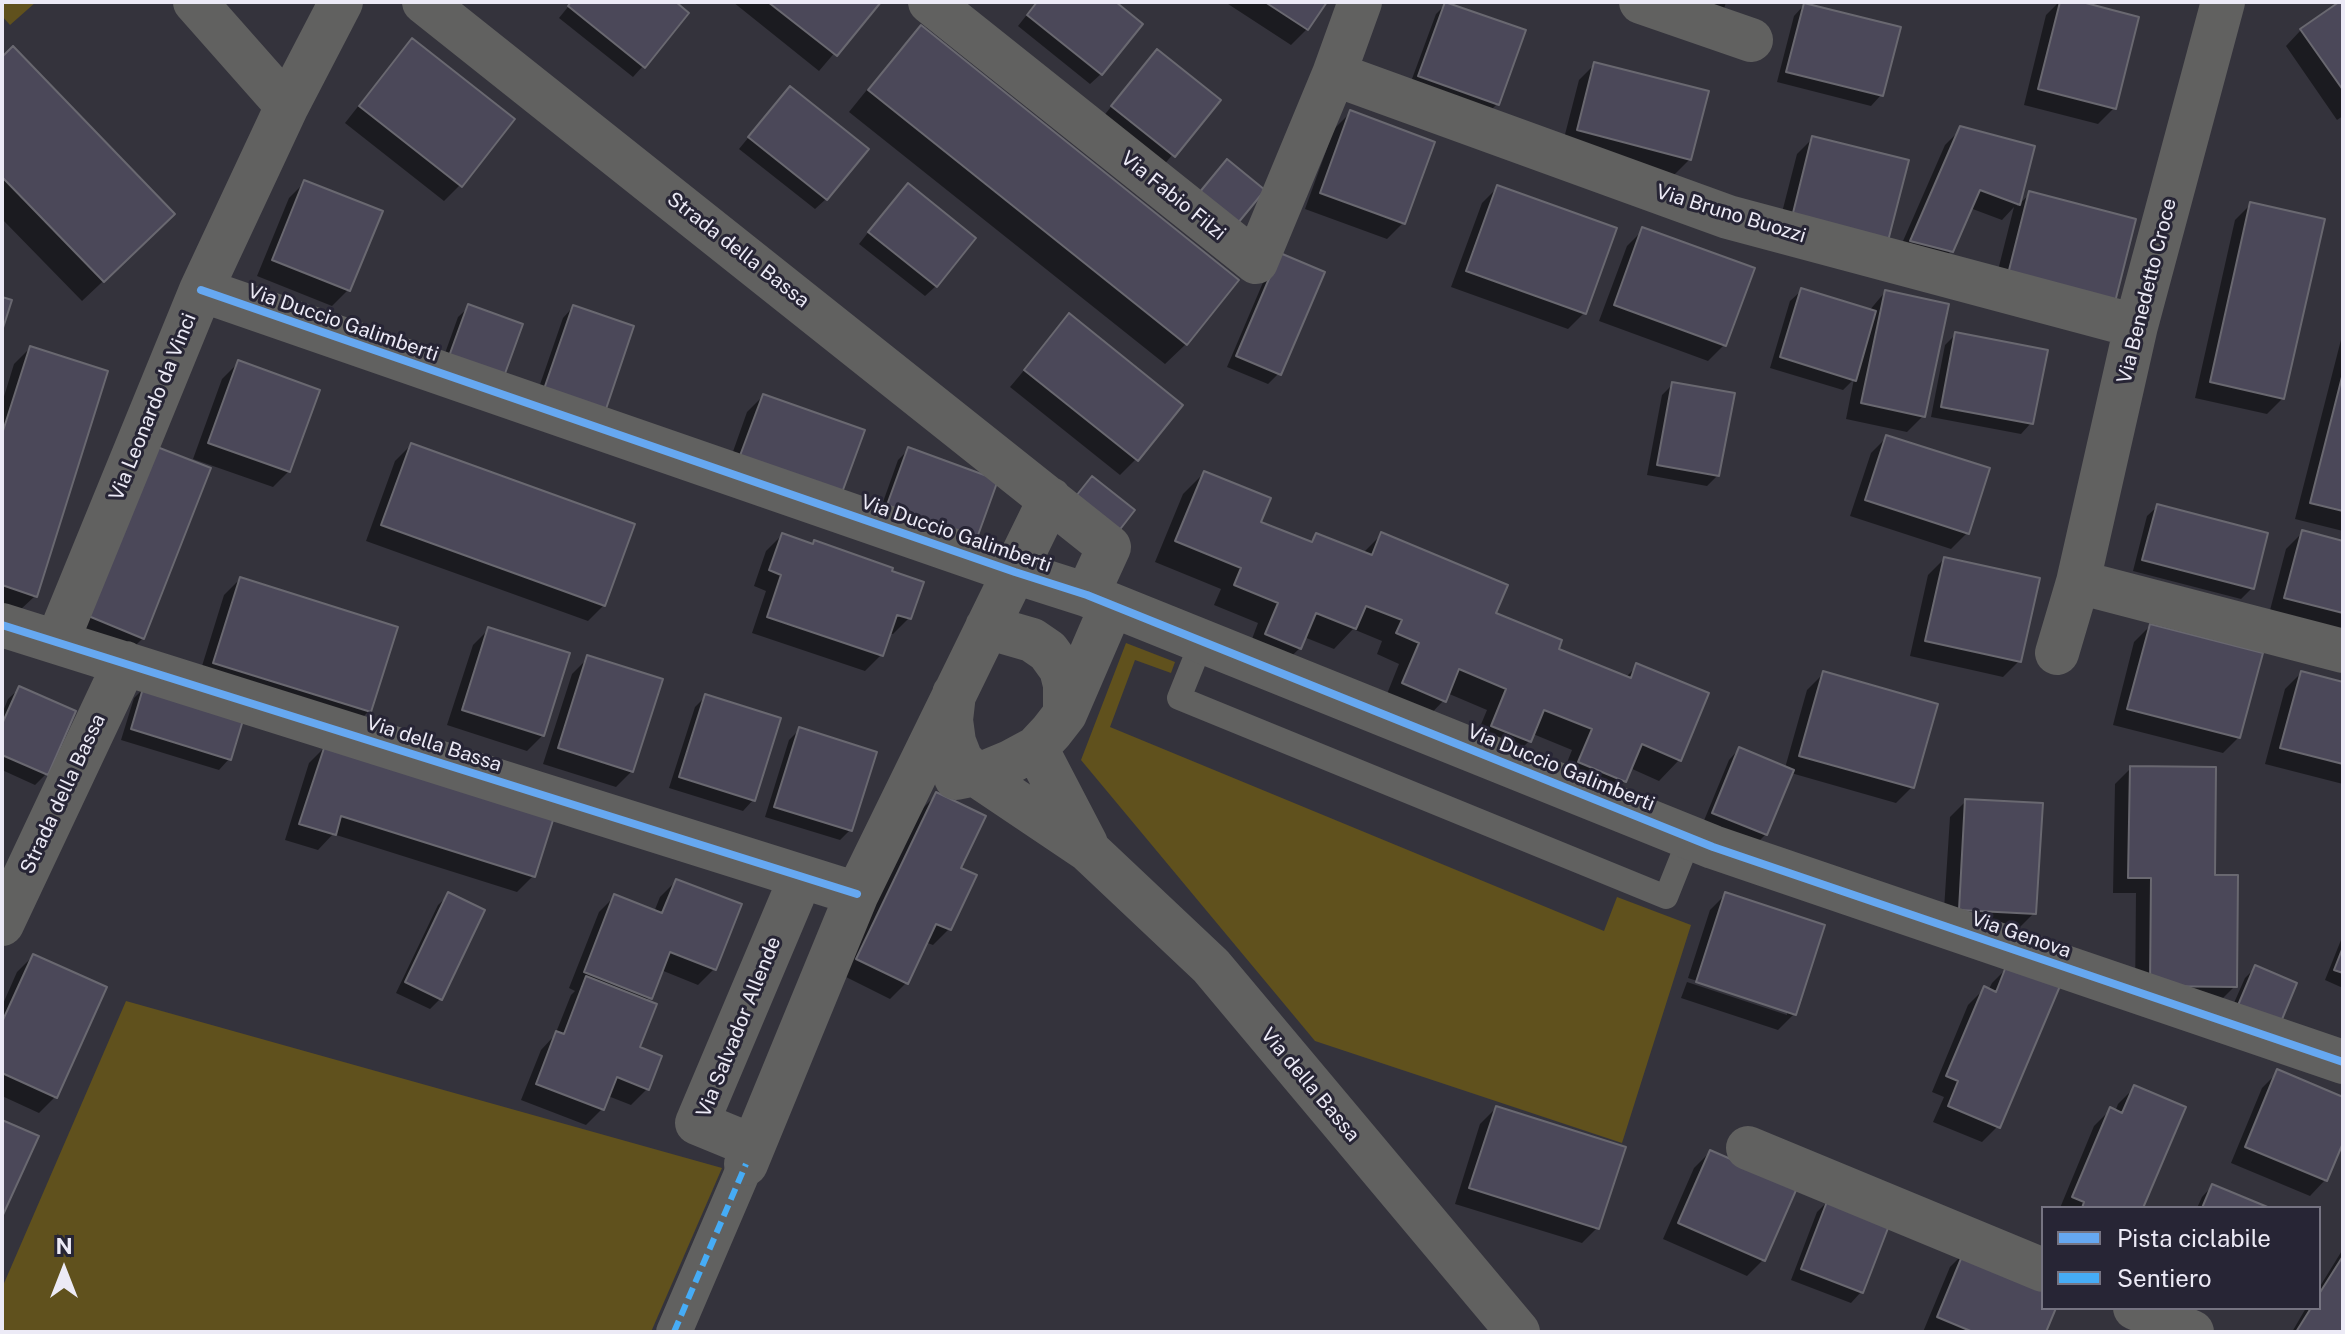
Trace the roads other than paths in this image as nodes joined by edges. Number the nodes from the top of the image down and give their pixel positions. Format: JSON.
{"nodes":[{"id":1,"x":195,"y":2,"type":"edge"},
{"id":2,"x":341,"y":2,"type":"edge"},
{"id":3,"x":424,"y":2,"type":"edge"},
{"id":4,"x":930,"y":2,"type":"edge"},
{"id":5,"x":1360,"y":2,"type":"edge"},
{"id":6,"x":1641,"y":2,"type":"edge"},
{"id":7,"x":2223,"y":2,"type":"edge"},
{"id":8,"x":1751,"y":40,"type":"dead end"},
{"id":9,"x":1334,"y":74,"type":"junction"},
{"id":10,"x":287,"y":106,"type":"junction"},
{"id":11,"x":201,"y":290,"type":"junction"},
{"id":12,"x":2136,"y":326,"type":"junction"},
{"id":13,"x":1050,"y":499,"type":"junction"},
{"id":14,"x":1015,"y":572,"type":"junction"},
{"id":15,"x":2078,"y":582,"type":"junction"},
{"id":16,"x":1099,"y":600,"type":"junction"},
{"id":17,"x":2,"y":625,"type":"edge"},
{"id":18,"x":987,"y":627,"type":"junction"},
{"id":19,"x":1202,"y":641,"type":"junction"},
{"id":20,"x":57,"y":642,"type":"junction"},
{"id":21,"x":2343,"y":651,"type":"edge"},
{"id":22,"x":2057,"y":653,"type":"dead end"},
{"id":23,"x":125,"y":663,"type":"junction"},
{"id":24,"x":954,"y":694,"type":"junction"},
{"id":25,"x":1065,"y":714,"type":"junction"},
{"id":26,"x":1036,"y":748,"type":"junction"},
{"id":27,"x":916,"y":772,"type":"junction"},
{"id":28,"x":975,"y":774,"type":"junction"},
{"id":29,"x":1690,"y":837,"type":"junction"},
{"id":30,"x":1088,"y":850,"type":"junction"},
{"id":31,"x":801,"y":877,"type":"junction"},
{"id":32,"x":857,"y":894,"type":"junction"},
{"id":33,"x":2,"y":924,"type":"edge"},
{"id":34,"x":2343,"y":1062,"type":"edge"},
{"id":35,"x":1748,"y":1148,"type":"dead end"},
{"id":36,"x":750,"y":1155,"type":"junction"},
{"id":37,"x":2041,"y":1269,"type":"edge"},
{"id":38,"x":2140,"y":1310,"type":"edge"},
{"id":39,"x":674,"y":1332,"type":"edge"},
{"id":40,"x":1518,"y":1332,"type":"edge"},
{"id":41,"x":2192,"y":1332,"type":"edge"}],
"edges":[{"from":1,"to":10,"type":"street"},
{"from":2,"to":10,"type":"street","name":"Via Leonardo da Vinci"},
{"from":3,"to":13,"type":"street","name":"Strada della Bassa"},
{"from":4,"to":9,"type":"street","name":"Via Fabio Filzi"},
{"from":5,"to":9,"type":"street"},
{"from":6,"to":8,"type":"street"},
{"from":7,"to":12,"type":"street","name":"Via Benedetto Croce"},
{"from":9,"to":12,"type":"street","name":"Via Bruno Buozzi"},
{"from":10,"to":11,"type":"street","name":"Via Leonardo da Vinci"},
{"from":11,"to":14,"type":"street","name":"Via Duccio Galimberti"},
{"from":11,"to":20,"type":"street","name":"Via Leonardo da Vinci"},
{"from":12,"to":15,"type":"street","name":"Via Benedetto Croce"},
{"from":13,"to":14,"type":"street"},
{"from":13,"to":16,"type":"street","name":"Strada della Bassa"},
{"from":14,"to":16,"type":"street","name":"Via Duccio Galimberti"},
{"from":14,"to":18,"type":"street"},
{"from":15,"to":21,"type":"street"},
{"from":15,"to":22,"type":"street","name":"Via Benedetto Croce"},
{"from":16,"to":19,"type":"street","name":"Via Duccio Galimberti"},
{"from":16,"to":25,"type":"street","name":"Strada della Bassa"},
{"from":17,"to":20,"type":"street","name":"Via della Bassa"},
{"from":18,"to":24,"type":"street"},
{"from":18,"to":25,"type":"street"},
{"from":19,"to":29,"type":"street","name":"Via Duccio Galimberti"},
{"from":19,"to":29,"type":"lane"},
{"from":20,"to":23,"type":"street","name":"Via della Bassa"},
{"from":23,"to":31,"type":"street","name":"Via della Bassa"},
{"from":23,"to":33,"type":"street","name":"Strada della Bassa"},
{"from":24,"to":27,"type":"street"},
{"from":24,"to":28,"type":"street"},
{"from":25,"to":26,"type":"street","name":"Strada della Bassa"},
{"from":26,"to":28,"type":"street","name":"Strada della Bassa"},
{"from":26,"to":30,"type":"street","name":"Via della Bassa"},
{"from":27,"to":28,"type":"street","name":"Strada della Bassa"},
{"from":27,"to":32,"type":"street"},
{"from":28,"to":30,"type":"street","name":"Via della Bassa"},
{"from":29,"to":34,"type":"street","name":"Via Genova"},
{"from":30,"to":40,"type":"street","name":"Via della Bassa"},
{"from":31,"to":32,"type":"street","name":"Via della Bassa"},
{"from":31,"to":36,"type":"street","name":"Via Salvador Allende"},
{"from":32,"to":36,"type":"street"},
{"from":35,"to":37,"type":"street"},
{"from":36,"to":39,"type":"street"},
{"from":38,"to":41,"type":"street"}]}
